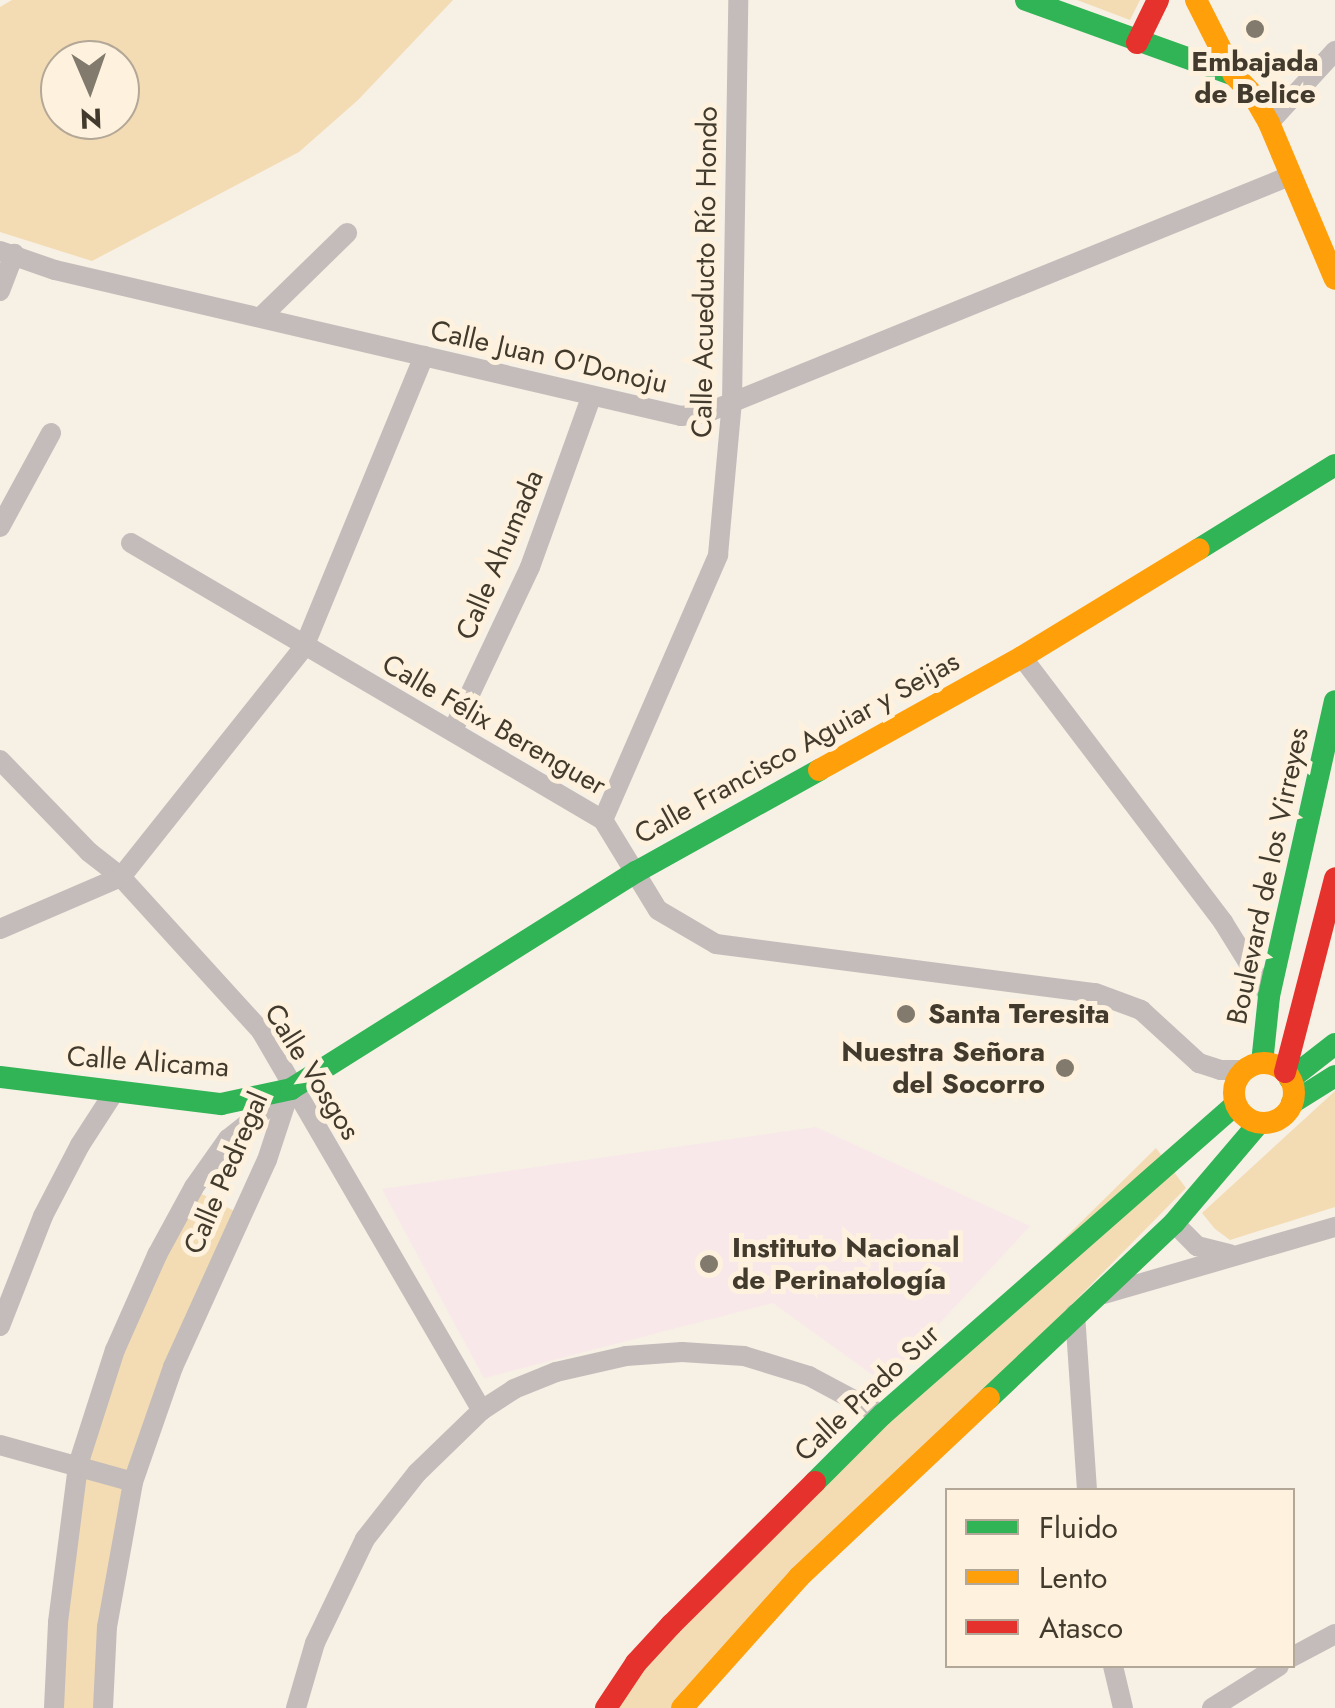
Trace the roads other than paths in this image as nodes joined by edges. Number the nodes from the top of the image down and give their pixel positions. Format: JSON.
{"nodes":[{"id":1,"x":738,"y":0,"type":"edge"},
{"id":2,"x":1026,"y":0,"type":"edge"},
{"id":3,"x":1158,"y":0,"type":"edge"},
{"id":4,"x":1196,"y":0,"type":"edge"},
{"id":5,"x":1137,"y":43,"type":"junction"},
{"id":6,"x":1335,"y":51,"type":"edge"},
{"id":7,"x":1234,"y":75,"type":"junction"},
{"id":8,"x":1269,"y":122,"type":"junction"},
{"id":9,"x":1292,"y":175,"type":"junction"},
{"id":10,"x":347,"y":233,"type":"dead end"},
{"id":11,"x":7,"y":252,"type":"edge"},
{"id":12,"x":1335,"y":279,"type":"edge"},
{"id":13,"x":0,"y":291,"type":"edge"},
{"id":14,"x":262,"y":316,"type":"junction"},
{"id":15,"x":424,"y":356,"type":"junction"},
{"id":16,"x":591,"y":398,"type":"junction"},
{"id":17,"x":732,"y":402,"type":"junction"},
{"id":18,"x":51,"y":434,"type":"dead end"},
{"id":19,"x":1335,"y":465,"type":"edge"},
{"id":20,"x":0,"y":527,"type":"edge"},
{"id":21,"x":132,"y":542,"type":"dead end"},
{"id":22,"x":304,"y":647,"type":"junction"},
{"id":23,"x":1022,"y":657,"type":"junction"},
{"id":24,"x":1335,"y":701,"type":"edge"},
{"id":25,"x":452,"y":730,"type":"junction"},
{"id":26,"x":0,"y":760,"type":"edge"},
{"id":27,"x":602,"y":820,"type":"junction"},
{"id":28,"x":636,"y":872,"type":"junction"},
{"id":29,"x":121,"y":876,"type":"junction"},
{"id":30,"x":1335,"y":878,"type":"edge"},
{"id":31,"x":0,"y":929,"type":"edge"},
{"id":32,"x":1269,"y":996,"type":"junction"},
{"id":33,"x":1335,"y":1044,"type":"edge"},
{"id":34,"x":1253,"y":1067,"type":"junction"},
{"id":35,"x":1288,"y":1076,"type":"junction"},
{"id":36,"x":1335,"y":1076,"type":"edge"},
{"id":37,"x":0,"y":1077,"type":"edge"},
{"id":38,"x":291,"y":1088,"type":"junction"},
{"id":39,"x":113,"y":1094,"type":"junction"},
{"id":40,"x":1292,"y":1103,"type":"junction"},
{"id":41,"x":1236,"y":1104,"type":"junction"},
{"id":42,"x":1259,"y":1123,"type":"junction"},
{"id":43,"x":1174,"y":1223,"type":"junction"},
{"id":44,"x":1335,"y":1227,"type":"edge"},
{"id":45,"x":1232,"y":1254,"type":"junction"},
{"id":46,"x":1092,"y":1297,"type":"junction"},
{"id":47,"x":1076,"y":1314,"type":"junction"},
{"id":48,"x":0,"y":1326,"type":"edge"},
{"id":49,"x":482,"y":1410,"type":"junction"},
{"id":50,"x":882,"y":1415,"type":"junction"},
{"id":51,"x":0,"y":1445,"type":"edge"},
{"id":52,"x":78,"y":1465,"type":"junction"},
{"id":53,"x":133,"y":1482,"type":"junction"},
{"id":54,"x":1087,"y":1488,"type":"edge"},
{"id":55,"x":1335,"y":1634,"type":"edge"},
{"id":56,"x":1295,"y":1655,"type":"edge"},
{"id":57,"x":1113,"y":1668,"type":"edge"},
{"id":58,"x":1276,"y":1668,"type":"edge"},
{"id":59,"x":54,"y":1708,"type":"edge"},
{"id":60,"x":103,"y":1708,"type":"edge"},
{"id":61,"x":296,"y":1708,"type":"edge"},
{"id":62,"x":606,"y":1708,"type":"edge"},
{"id":63,"x":682,"y":1708,"type":"edge"},
{"id":64,"x":1123,"y":1708,"type":"edge"},
{"id":65,"x":1212,"y":1708,"type":"edge"}],
"edges":[{"from":1,"to":17,"type":"street","name":"Calle Acueducto Río Hondo"},
{"from":2,"to":5,"type":"street"},
{"from":3,"to":5,"type":"street"},
{"from":4,"to":7,"type":"street"},
{"from":5,"to":7,"type":"street"},
{"from":6,"to":8,"type":"street"},
{"from":7,"to":8,"type":"street"},
{"from":8,"to":9,"type":"street"},
{"from":9,"to":12,"type":"street"},
{"from":9,"to":17,"type":"street","name":"Calle Juan O'Donoju"},
{"from":10,"to":14,"type":"street"},
{"from":11,"to":13,"type":"street"},
{"from":11,"to":14,"type":"street","name":"Calle Juan O'Donoju"},
{"from":14,"to":15,"type":"street","name":"Calle Juan O'Donoju"},
{"from":15,"to":16,"type":"street","name":"Calle Juan O'Donoju"},
{"from":15,"to":22,"type":"street"},
{"from":16,"to":17,"type":"street","name":"Calle Juan O'Donoju"},
{"from":16,"to":25,"type":"street","name":"Calle Ahumada"},
{"from":17,"to":27,"type":"street","name":"Calle Acueducto Río Hondo"},
{"from":18,"to":20,"type":"street"},
{"from":19,"to":23,"type":"street","name":"Calle Francisco Aguiar y Seijas"},
{"from":21,"to":22,"type":"street","name":"Calle Félix Berenguer"},
{"from":22,"to":25,"type":"street","name":"Calle Félix Berenguer"},
{"from":22,"to":29,"type":"street"},
{"from":23,"to":28,"type":"street","name":"Calle Francisco Aguiar y Seijas"},
{"from":23,"to":32,"type":"street"},
{"from":24,"to":32,"type":"street","name":"Boulevard de los Virreyes"},
{"from":25,"to":27,"type":"street","name":"Calle Félix Berenguer"},
{"from":26,"to":29,"type":"street","name":"Calle Vosgos"},
{"from":27,"to":28,"type":"street","name":"Calle Félix Berenguer"},
{"from":28,"to":34,"type":"street"},
{"from":28,"to":38,"type":"street","name":"Calle Francisco Aguiar y Seijas"},
{"from":29,"to":31,"type":"street"},
{"from":29,"to":38,"type":"street","name":"Calle Vosgos"},
{"from":30,"to":35,"type":"street"},
{"from":32,"to":34,"type":"street","name":"Boulevard de los Virreyes"},
{"from":33,"to":35,"type":"street"},
{"from":34,"to":35,"type":"street"},
{"from":34,"to":41,"type":"street"},
{"from":35,"to":40,"type":"street"},
{"from":36,"to":40,"type":"street"},
{"from":37,"to":39,"type":"street","name":"Calle Alicama"},
{"from":38,"to":39,"type":"street","name":"Calle Alicama"},
{"from":38,"to":49,"type":"street","name":"Calle Vosgos"},
{"from":38,"to":52,"type":"street","name":"Calle Pedregal"},
{"from":38,"to":53,"type":"street","name":"Calle Pedregal"},
{"from":39,"to":48,"type":"street"},
{"from":40,"to":42,"type":"street"},
{"from":41,"to":42,"type":"street"},
{"from":41,"to":50,"type":"street","name":"Calle Prado Sur"},
{"from":42,"to":43,"type":"street"},
{"from":43,"to":45,"type":"street"},
{"from":43,"to":46,"type":"street"},
{"from":44,"to":45,"type":"street"},
{"from":45,"to":46,"type":"street"},
{"from":46,"to":47,"type":"street"},
{"from":47,"to":54,"type":"street"},
{"from":47,"to":63,"type":"street"},
{"from":49,"to":50,"type":"street"},
{"from":49,"to":61,"type":"street"},
{"from":50,"to":62,"type":"street","name":"Calle Prado Sur"},
{"from":51,"to":52,"type":"street"},
{"from":52,"to":53,"type":"street"},
{"from":52,"to":59,"type":"street","name":"Calle Pedregal"},
{"from":53,"to":60,"type":"street","name":"Calle Pedregal"},
{"from":55,"to":56,"type":"street"},
{"from":57,"to":64,"type":"street"},
{"from":58,"to":65,"type":"street"}]}
